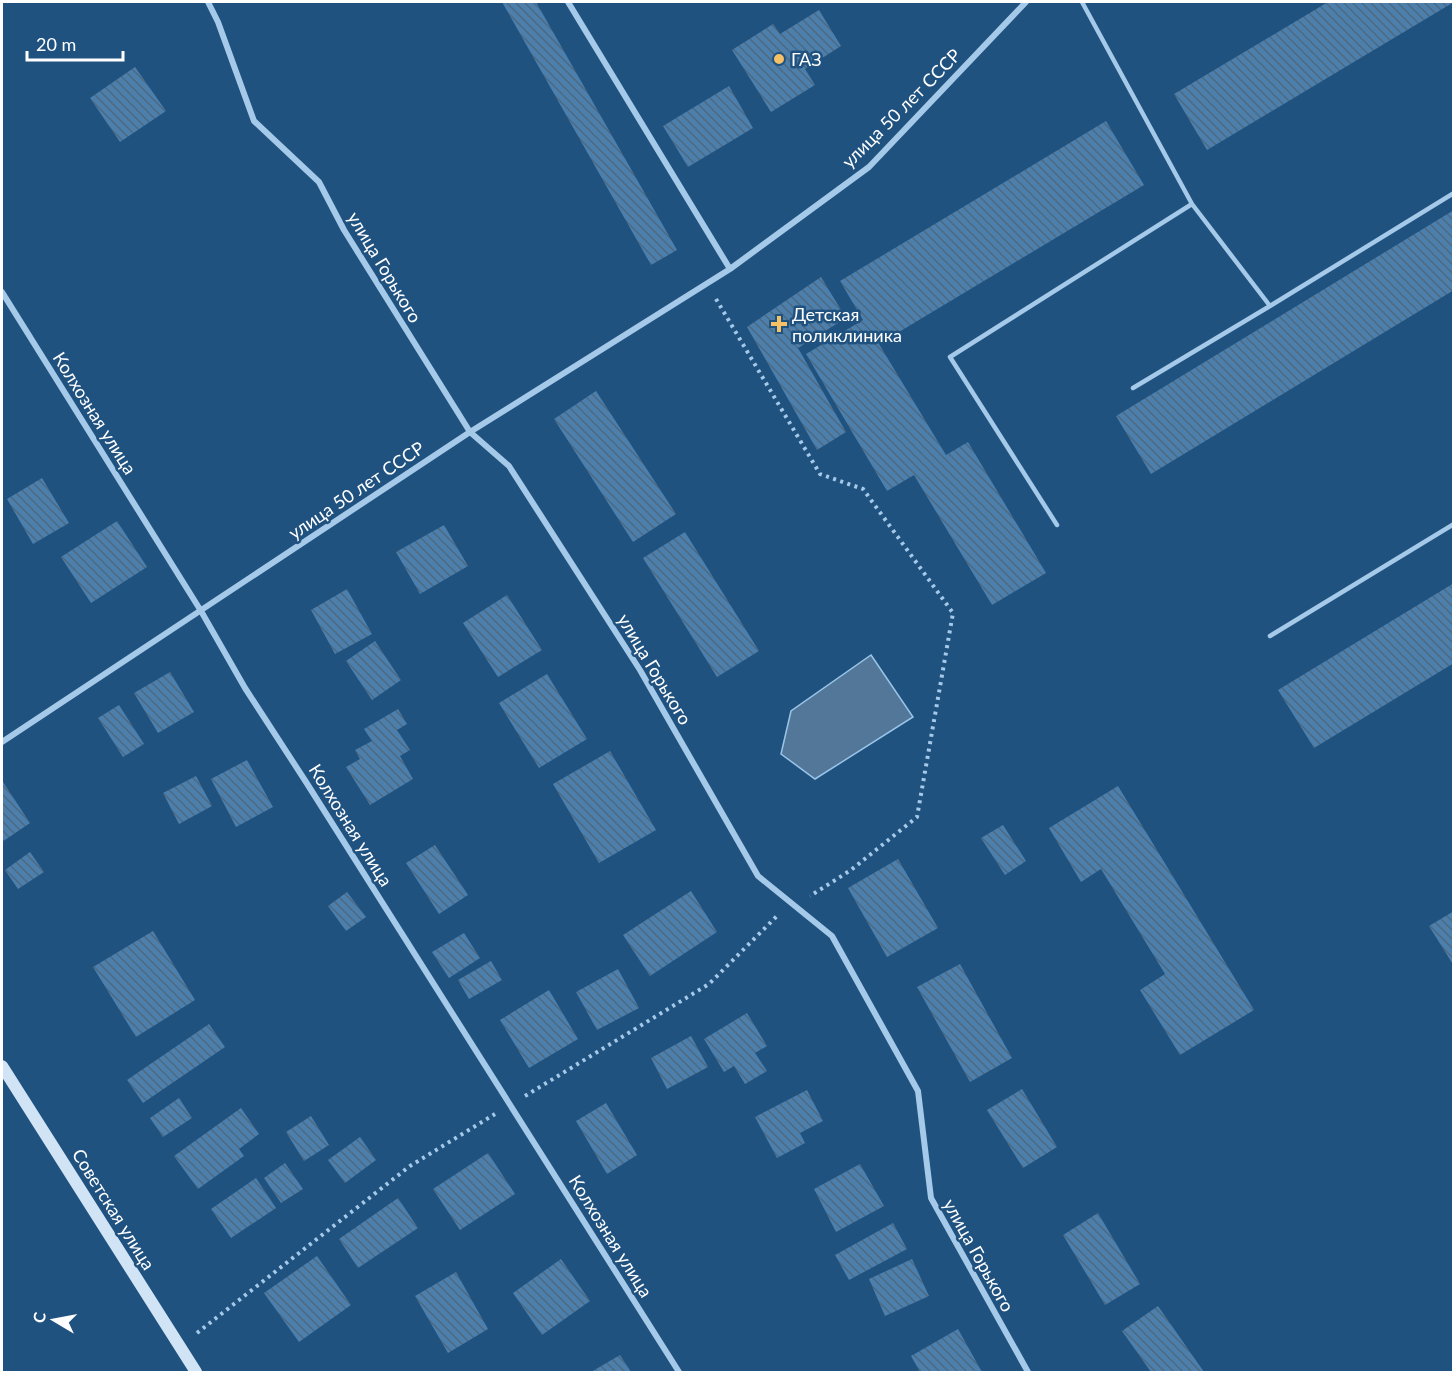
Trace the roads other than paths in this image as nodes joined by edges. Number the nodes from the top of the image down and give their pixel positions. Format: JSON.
{"nodes":[{"id":1,"x":208,"y":2,"type":"edge"},
{"id":2,"x":568,"y":2,"type":"edge"},
{"id":3,"x":1026,"y":2,"type":"edge"},
{"id":4,"x":1082,"y":2,"type":"edge"},
{"id":5,"x":1454,"y":193,"type":"edge"},
{"id":6,"x":1192,"y":204,"type":"junction"},
{"id":7,"x":730,"y":268,"type":"junction"},
{"id":8,"x":2,"y":292,"type":"edge"},
{"id":9,"x":1269,"y":306,"type":"junction"},
{"id":10,"x":1133,"y":388,"type":"dead end"},
{"id":11,"x":470,"y":432,"type":"junction"},
{"id":12,"x":1454,"y":524,"type":"edge"},
{"id":13,"x":1058,"y":525,"type":"dead end"},
{"id":14,"x":201,"y":611,"type":"junction"},
{"id":15,"x":1270,"y":636,"type":"dead end"},
{"id":16,"x":2,"y":742,"type":"edge"},
{"id":17,"x":2,"y":1066,"type":"edge"},
{"id":18,"x":196,"y":1372,"type":"edge"},
{"id":19,"x":679,"y":1372,"type":"edge"},
{"id":20,"x":1028,"y":1372,"type":"edge"}],
"edges":[{"from":1,"to":11,"type":"street","name":"улица Горького"},
{"from":2,"to":7,"type":"street"},
{"from":3,"to":7,"type":"street","name":"улица 50 лет СССР"},
{"from":4,"to":6,"type":"lane"},
{"from":5,"to":9,"type":"lane"},
{"from":6,"to":9,"type":"lane"},
{"from":6,"to":13,"type":"lane"},
{"from":7,"to":11,"type":"street","name":"улица 50 лет СССР"},
{"from":8,"to":14,"type":"street","name":"Колхозная улица"},
{"from":9,"to":10,"type":"lane"},
{"from":11,"to":14,"type":"street","name":"улица 50 лет СССР"},
{"from":11,"to":20,"type":"street","name":"улица Горького"},
{"from":12,"to":15,"type":"lane"},
{"from":14,"to":16,"type":"street","name":"улица 50 лет СССР"},
{"from":14,"to":19,"type":"street","name":"Колхозная улица"},
{"from":17,"to":18,"type":"main road","name":"Советская улица"}]}
